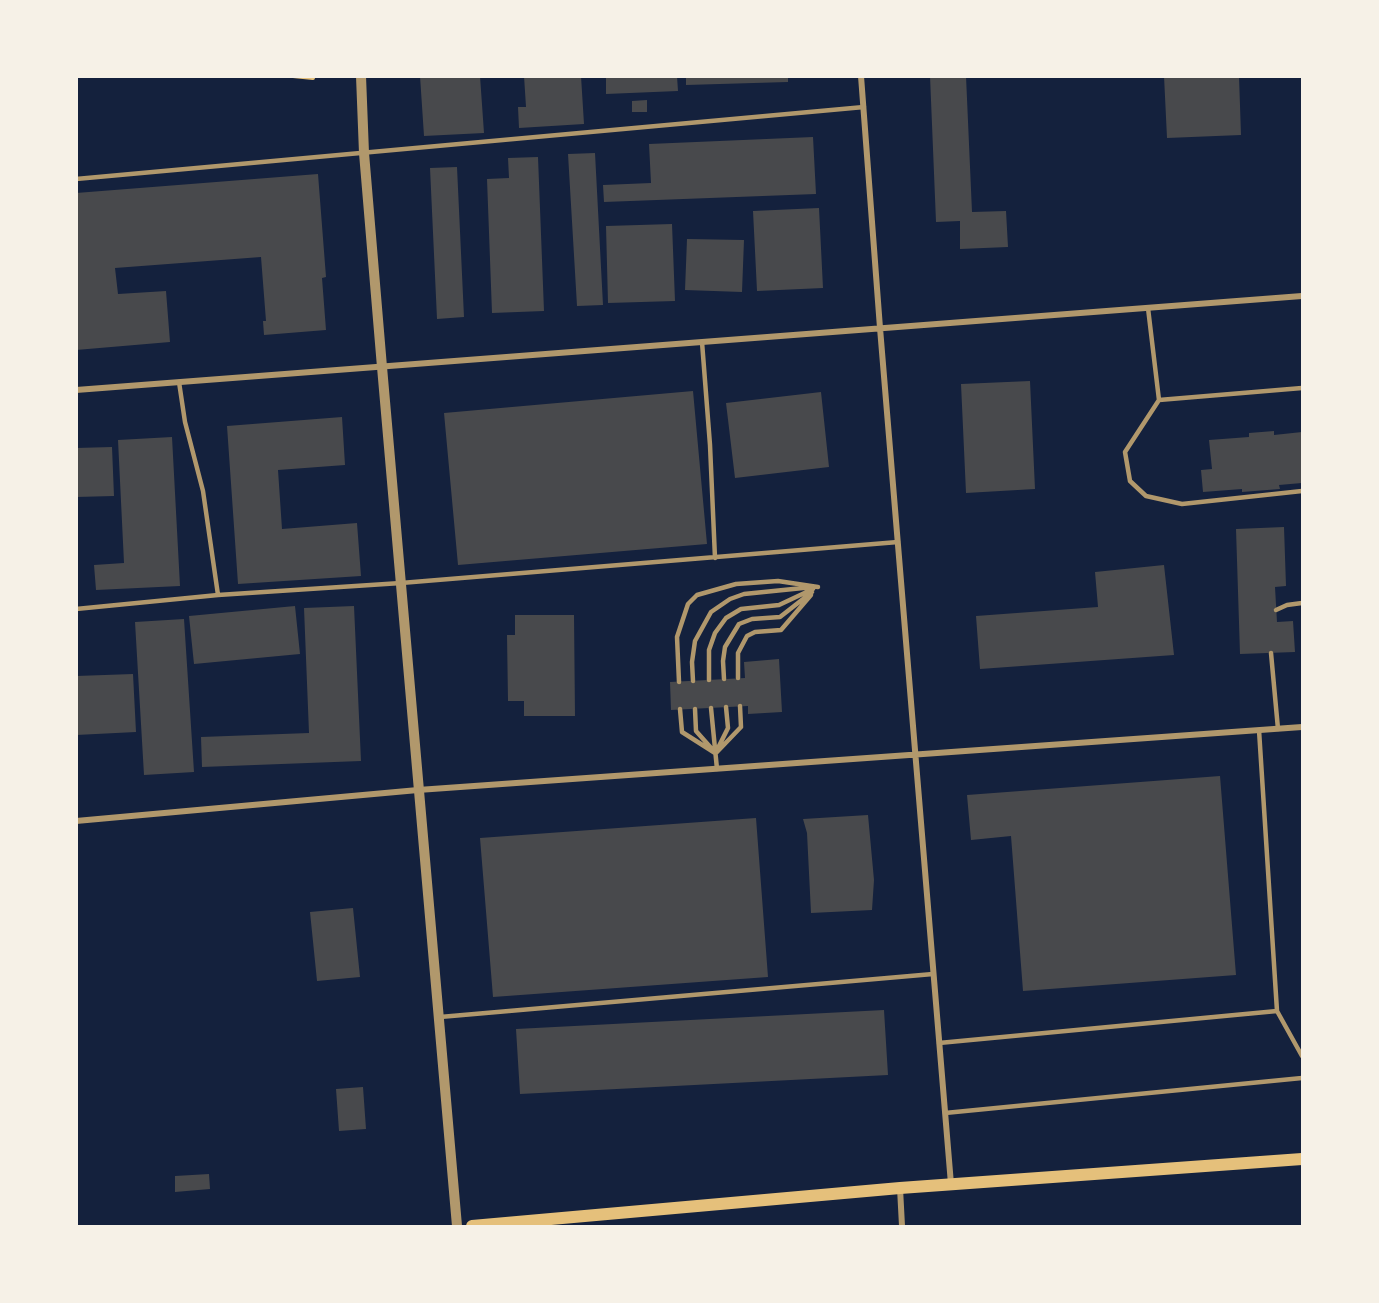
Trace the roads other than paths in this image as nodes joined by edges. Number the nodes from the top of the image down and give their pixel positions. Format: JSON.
{"nodes":[{"id":1,"x":361,"y":76,"type":"edge"},
{"id":2,"x":861,"y":76,"type":"edge"},
{"id":3,"x":864,"y":107,"type":"junction"},
{"id":4,"x":364,"y":153,"type":"junction"},
{"id":5,"x":76,"y":179,"type":"edge"},
{"id":6,"x":1302,"y":296,"type":"edge"},
{"id":7,"x":1149,"y":308,"type":"junction"},
{"id":8,"x":880,"y":328,"type":"junction"},
{"id":9,"x":702,"y":342,"type":"junction"},
{"id":10,"x":382,"y":367,"type":"junction"},
{"id":11,"x":179,"y":382,"type":"junction"},
{"id":12,"x":1302,"y":388,"type":"edge"},
{"id":13,"x":76,"y":390,"type":"edge"},
{"id":14,"x":1159,"y":400,"type":"junction"},
{"id":15,"x":1302,"y":491,"type":"edge"},
{"id":16,"x":898,"y":542,"type":"junction"},
{"id":17,"x":715,"y":558,"type":"junction"},
{"id":18,"x":401,"y":583,"type":"junction"},
{"id":19,"x":818,"y":587,"type":"junction"},
{"id":20,"x":218,"y":595,"type":"junction"},
{"id":21,"x":1302,"y":603,"type":"edge"},
{"id":22,"x":76,"y":609,"type":"edge"},
{"id":23,"x":1276,"y":610,"type":"dead end"},
{"id":24,"x":1271,"y":653,"type":"dead end"},
{"id":25,"x":738,"y":678,"type":"dead end"},
{"id":26,"x":724,"y":679,"type":"dead end"},
{"id":27,"x":709,"y":680,"type":"dead end"},
{"id":28,"x":693,"y":681,"type":"dead end"},
{"id":29,"x":679,"y":682,"type":"dead end"},
{"id":30,"x":740,"y":706,"type":"dead end"},
{"id":31,"x":726,"y":707,"type":"dead end"},
{"id":32,"x":711,"y":708,"type":"dead end"},
{"id":33,"x":680,"y":709,"type":"dead end"},
{"id":34,"x":695,"y":709,"type":"dead end"},
{"id":35,"x":1302,"y":726,"type":"edge"},
{"id":36,"x":1278,"y":729,"type":"junction"},
{"id":37,"x":1259,"y":730,"type":"junction"},
{"id":38,"x":715,"y":753,"type":"junction"},
{"id":39,"x":917,"y":756,"type":"junction"},
{"id":40,"x":717,"y":770,"type":"junction"},
{"id":41,"x":418,"y":790,"type":"junction"},
{"id":42,"x":76,"y":821,"type":"edge"},
{"id":43,"x":933,"y":974,"type":"junction"},
{"id":44,"x":1278,"y":1011,"type":"junction"},
{"id":45,"x":438,"y":1017,"type":"junction"},
{"id":46,"x":939,"y":1043,"type":"junction"},
{"id":47,"x":1302,"y":1056,"type":"edge"},
{"id":48,"x":1302,"y":1078,"type":"edge"},
{"id":49,"x":945,"y":1113,"type":"junction"},
{"id":50,"x":1302,"y":1159,"type":"edge"},
{"id":51,"x":951,"y":1185,"type":"junction"},
{"id":52,"x":900,"y":1188,"type":"junction"},
{"id":53,"x":457,"y":1227,"type":"edge"},
{"id":54,"x":472,"y":1227,"type":"edge"},
{"id":55,"x":902,"y":1227,"type":"edge"}],
"edges":[{"from":1,"to":4,"type":"street"},
{"from":2,"to":3,"type":"street"},
{"from":3,"to":4,"type":"lane"},
{"from":3,"to":8,"type":"street"},
{"from":4,"to":5,"type":"lane"},
{"from":4,"to":10,"type":"street"},
{"from":6,"to":7,"type":"street"},
{"from":7,"to":8,"type":"street"},
{"from":7,"to":14,"type":"lane"},
{"from":8,"to":9,"type":"street"},
{"from":8,"to":16,"type":"street"},
{"from":9,"to":10,"type":"street"},
{"from":9,"to":17,"type":"lane"},
{"from":10,"to":11,"type":"street"},
{"from":10,"to":18,"type":"street"},
{"from":11,"to":13,"type":"street"},
{"from":11,"to":20,"type":"lane"},
{"from":12,"to":14,"type":"lane"},
{"from":14,"to":15,"type":"lane"},
{"from":16,"to":17,"type":"lane"},
{"from":16,"to":39,"type":"street"},
{"from":17,"to":18,"type":"lane"},
{"from":18,"to":20,"type":"lane"},
{"from":18,"to":41,"type":"street"},
{"from":19,"to":25,"type":"lane"},
{"from":19,"to":26,"type":"lane"},
{"from":19,"to":27,"type":"lane"},
{"from":19,"to":28,"type":"lane"},
{"from":19,"to":29,"type":"lane"},
{"from":20,"to":22,"type":"lane"},
{"from":21,"to":23,"type":"lane"},
{"from":24,"to":36,"type":"lane"},
{"from":30,"to":38,"type":"lane"},
{"from":31,"to":38,"type":"lane"},
{"from":32,"to":38,"type":"lane"},
{"from":33,"to":38,"type":"lane"},
{"from":34,"to":38,"type":"lane"},
{"from":35,"to":36,"type":"street"},
{"from":36,"to":37,"type":"street"},
{"from":37,"to":39,"type":"street"},
{"from":37,"to":44,"type":"lane"},
{"from":38,"to":40,"type":"lane"},
{"from":39,"to":40,"type":"street"},
{"from":39,"to":43,"type":"street"},
{"from":40,"to":41,"type":"street"},
{"from":41,"to":42,"type":"street"},
{"from":41,"to":45,"type":"street"},
{"from":43,"to":45,"type":"lane"},
{"from":43,"to":46,"type":"street"},
{"from":44,"to":46,"type":"lane"},
{"from":44,"to":47,"type":"lane"},
{"from":45,"to":53,"type":"street"},
{"from":46,"to":49,"type":"street"},
{"from":48,"to":49,"type":"lane"},
{"from":49,"to":51,"type":"street"},
{"from":50,"to":51,"type":"main road"},
{"from":51,"to":52,"type":"main road"},
{"from":52,"to":54,"type":"main road"},
{"from":52,"to":55,"type":"street"}]}
